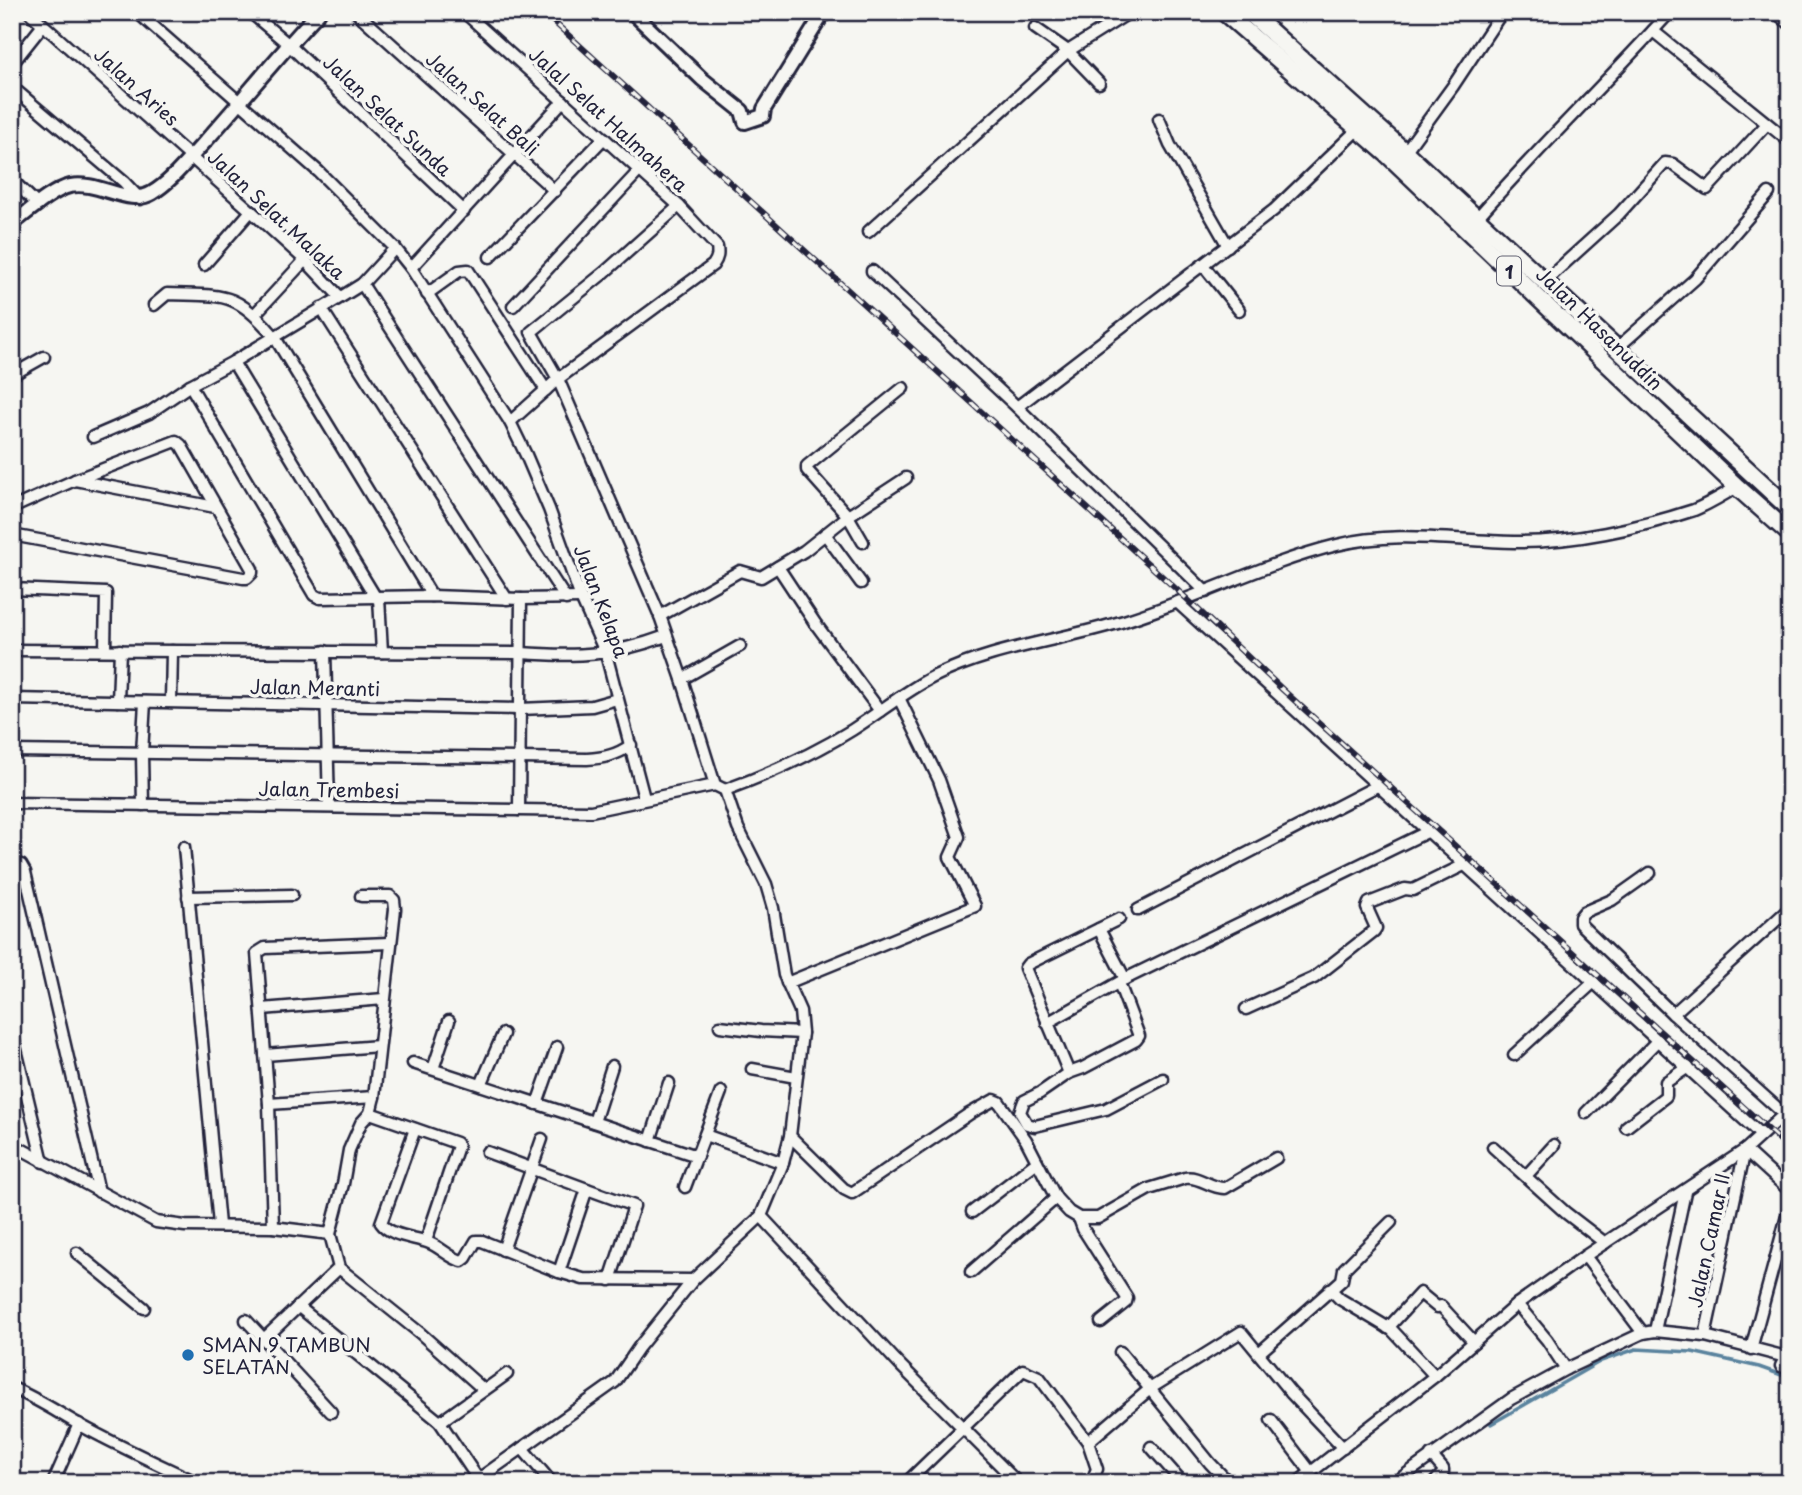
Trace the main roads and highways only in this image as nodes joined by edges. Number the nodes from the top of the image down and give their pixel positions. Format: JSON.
{"nodes":[{"id":1,"x":1224,"y":12,"type":"edge"},
{"id":2,"x":1248,"y":12,"type":"edge"},
{"id":3,"x":1790,"y":509,"type":"edge"},
{"id":4,"x":1790,"y":534,"type":"edge"}],
"edges":[{"from":1,"to":4,"type":"highway","name":"Jalan Hasanuddin","number":"1"},
{"from":2,"to":3,"type":"highway","name":"Jalan Hasanuddin","number":"1"}]}
